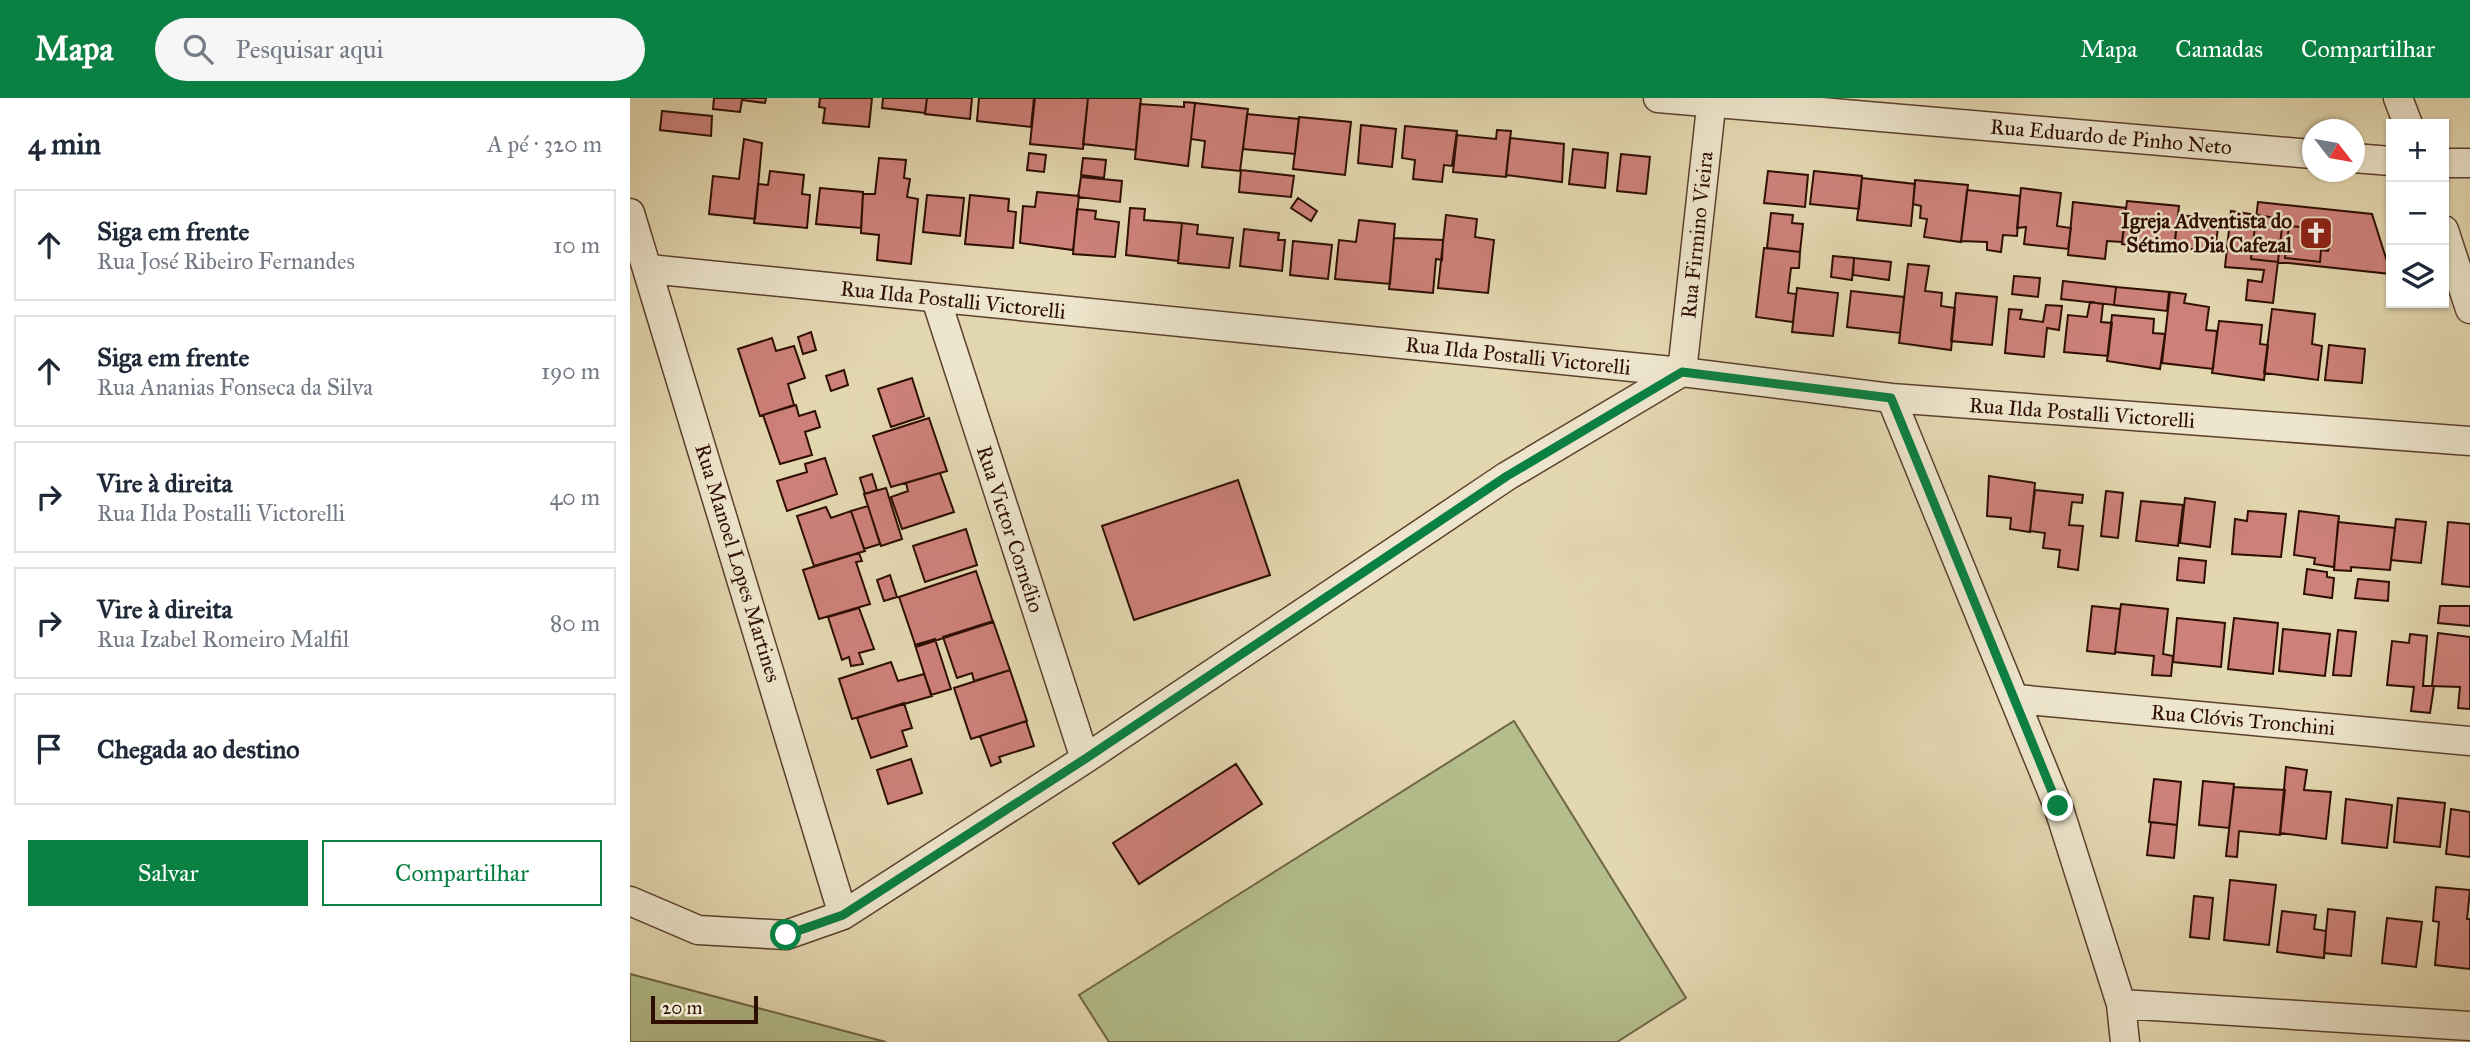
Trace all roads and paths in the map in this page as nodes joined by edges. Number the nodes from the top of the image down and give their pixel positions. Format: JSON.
{"nodes":[{"id":1,"x":1658,"y":98,"type":"edge"},
{"id":2,"x":2398,"y":98,"type":"edge"},
{"id":3,"x":1711,"y":101,"type":"edge"},
{"id":4,"x":2406,"y":119,"type":"edge"},
{"id":5,"x":2302,"y":153,"type":"edge"},
{"id":6,"x":2365,"y":159,"type":"edge"},
{"id":7,"x":2386,"y":161,"type":"edge"},
{"id":8,"x":2449,"y":163,"type":"edge"},
{"id":9,"x":2470,"y":163,"type":"edge"},
{"id":10,"x":630,"y":213,"type":"edge"},
{"id":11,"x":2449,"y":245,"type":"edge"},
{"id":12,"x":649,"y":269,"type":"junction"},
{"id":13,"x":936,"y":299,"type":"junction"},
{"id":14,"x":2470,"y":309,"type":"edge"},
{"id":15,"x":1682,"y":372,"type":"junction"},
{"id":16,"x":1891,"y":398,"type":"junction"},
{"id":17,"x":2470,"y":441,"type":"edge"},
{"id":18,"x":2016,"y":699,"type":"junction"},
{"id":19,"x":2470,"y":741,"type":"edge"},
{"id":20,"x":1085,"y":759,"type":"junction"},
{"id":21,"x":630,"y":901,"type":"edge"},
{"id":22,"x":843,"y":915,"type":"junction"},
{"id":23,"x":2121,"y":1004,"type":"junction"},
{"id":24,"x":2457,"y":1031,"type":"edge"},
{"id":25,"x":2125,"y":1042,"type":"edge"}],
"edges":[{"from":1,"to":3,"type":"street","name":"Rua Eduardo de Pinho Neto"},
{"from":2,"to":4,"type":"street"},
{"from":3,"to":5,"type":"street","name":"Rua Eduardo de Pinho Neto"},
{"from":3,"to":15,"type":"street","name":"Rua Firmino Vieira"},
{"from":6,"to":7,"type":"street"},
{"from":8,"to":9,"type":"street"},
{"from":10,"to":12,"type":"street","name":"Rua Manoel Lopes Martines"},
{"from":11,"to":14,"type":"street"},
{"from":12,"to":13,"type":"street","name":"Rua Ilda Postalli Victorelli"},
{"from":12,"to":22,"type":"street","name":"Rua Manoel Lopes Martines"},
{"from":13,"to":15,"type":"street","name":"Rua Ilda Postalli Victorelli"},
{"from":13,"to":20,"type":"street","name":"Rua Victor Cornélio"},
{"from":15,"to":16,"type":"street","name":"Rua Ilda Postalli Victorelli"},
{"from":15,"to":20,"type":"street"},
{"from":16,"to":17,"type":"street","name":"Rua Ilda Postalli Victorelli"},
{"from":16,"to":18,"type":"street"},
{"from":18,"to":19,"type":"street","name":"Rua Clóvis Tronchini"},
{"from":18,"to":23,"type":"street"},
{"from":20,"to":22,"type":"street"},
{"from":21,"to":22,"type":"street"},
{"from":23,"to":24,"type":"street"},
{"from":23,"to":25,"type":"street"}]}
